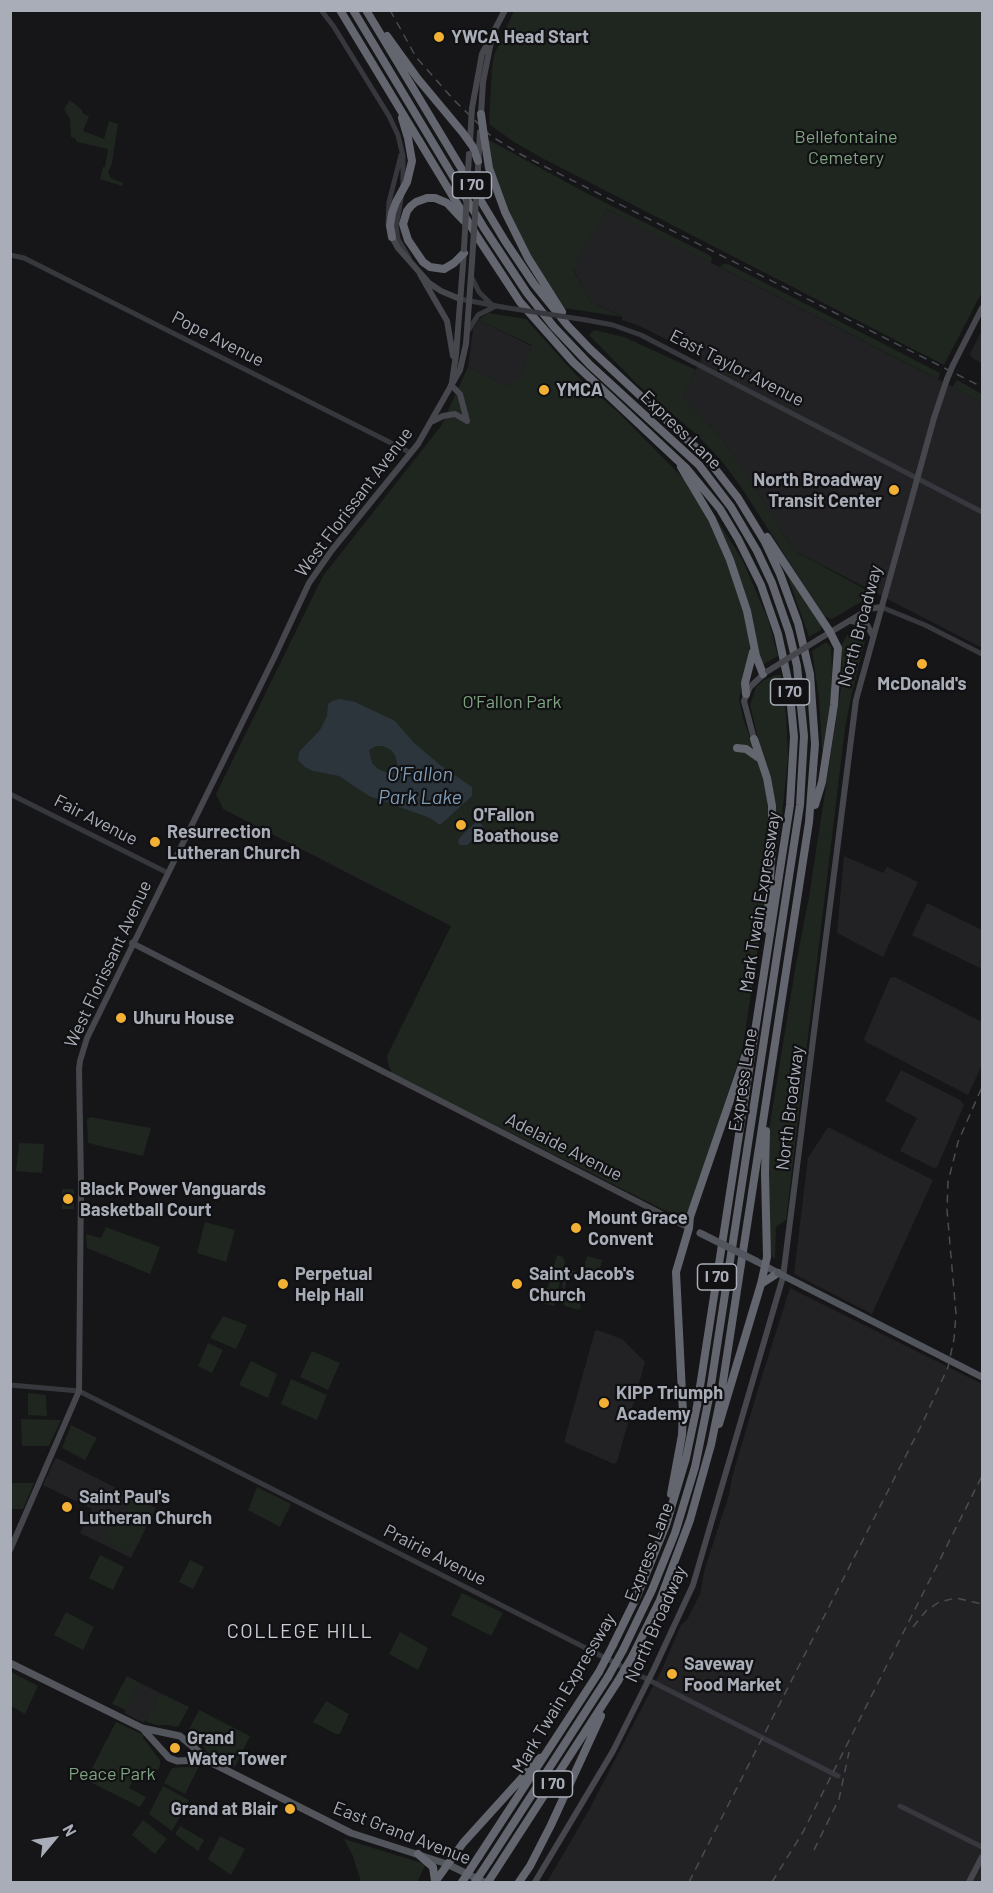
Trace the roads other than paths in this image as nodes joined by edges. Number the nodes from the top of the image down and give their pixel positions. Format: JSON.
{"nodes":[{"id":1,"x":321,"y":10,"type":"edge"},
{"id":2,"x":340,"y":10,"type":"edge"},
{"id":3,"x":353,"y":10,"type":"edge"},
{"id":4,"x":366,"y":10,"type":"edge"},
{"id":5,"x":505,"y":10,"type":"edge"},
{"id":6,"x":376,"y":27,"type":"junction"},
{"id":7,"x":492,"y":35,"type":"junction"},
{"id":8,"x":396,"y":103,"type":"junction"},
{"id":9,"x":481,"y":114,"type":"joint"},
{"id":10,"x":482,"y":134,"type":"junction"},
{"id":11,"x":470,"y":143,"type":"junction"},
{"id":12,"x":402,"y":147,"type":"junction"},
{"id":13,"x":478,"y":164,"type":"junction"},
{"id":14,"x":403,"y":188,"type":"junction"},
{"id":15,"x":392,"y":237,"type":"junction"},
{"id":16,"x":478,"y":238,"type":"junction"},
{"id":17,"x":464,"y":251,"type":"junction"},
{"id":18,"x":10,"y":255,"type":"edge"},
{"id":19,"x":413,"y":265,"type":"junction"},
{"id":20,"x":420,"y":274,"type":"junction"},
{"id":21,"x":471,"y":277,"type":"junction"},
{"id":22,"x":460,"y":299,"type":"junction"},
{"id":23,"x":470,"y":301,"type":"junction"},
{"id":24,"x":496,"y":306,"type":"junction"},
{"id":25,"x":982,"y":308,"type":"edge"},
{"id":26,"x":468,"y":333,"type":"junction"},
{"id":27,"x":578,"y":336,"type":"junction"},
{"id":28,"x":454,"y":366,"type":"junction"},
{"id":29,"x":451,"y":385,"type":"junction"},
{"id":30,"x":433,"y":421,"type":"junction"},
{"id":31,"x":411,"y":453,"type":"junction"},
{"id":32,"x":674,"y":456,"type":"junction"},
{"id":33,"x":917,"y":478,"type":"junction"},
{"id":34,"x":747,"y":512,"type":"junction"},
{"id":35,"x":982,"y":512,"type":"edge"},
{"id":36,"x":881,"y":607,"type":"junction"},
{"id":37,"x":852,"y":621,"type":"junction"},
{"id":38,"x":830,"y":632,"type":"junction"},
{"id":39,"x":873,"y":636,"type":"junction"},
{"id":40,"x":753,"y":645,"type":"junction"},
{"id":41,"x":982,"y":654,"type":"edge"},
{"id":42,"x":765,"y":672,"type":"junction"},
{"id":43,"x":746,"y":694,"type":"junction"},
{"id":44,"x":754,"y":739,"type":"joint"},
{"id":45,"x":737,"y":748,"type":"dead end"},
{"id":46,"x":762,"y":761,"type":"junction"},
{"id":47,"x":10,"y":794,"type":"edge"},
{"id":48,"x":809,"y":822,"type":"junction"},
{"id":49,"x":168,"y":873,"type":"junction"},
{"id":50,"x":132,"y":944,"type":"junction"},
{"id":51,"x":766,"y":958,"type":"junction"},
{"id":52,"x":756,"y":1026,"type":"junction"},
{"id":53,"x":766,"y":1101,"type":"junction"},
{"id":54,"x":689,"y":1228,"type":"junction"},
{"id":55,"x":765,"y":1266,"type":"junction"},
{"id":56,"x":778,"y":1273,"type":"junction"},
{"id":57,"x":761,"y":1284,"type":"junction"},
{"id":58,"x":982,"y":1377,"type":"edge"},
{"id":59,"x":10,"y":1385,"type":"edge"},
{"id":60,"x":79,"y":1391,"type":"junction"},
{"id":61,"x":711,"y":1445,"type":"junction"},
{"id":62,"x":666,"y":1525,"type":"junction"},
{"id":63,"x":10,"y":1550,"type":"edge"},
{"id":64,"x":10,"y":1663,"type":"edge"},
{"id":65,"x":649,"y":1679,"type":"junction"},
{"id":66,"x":606,"y":1701,"type":"junction"},
{"id":67,"x":142,"y":1728,"type":"junction"},
{"id":68,"x":550,"y":1748,"type":"junction"},
{"id":69,"x":212,"y":1763,"type":"junction"},
{"id":70,"x":838,"y":1776,"type":"dead end"},
{"id":71,"x":900,"y":1806,"type":"dead end"},
{"id":72,"x":982,"y":1847,"type":"edge"},
{"id":73,"x":418,"y":1854,"type":"junction"},
{"id":74,"x":982,"y":1857,"type":"edge"},
{"id":75,"x":447,"y":1864,"type":"junction"},
{"id":76,"x":435,"y":1882,"type":"edge"},
{"id":77,"x":462,"y":1882,"type":"edge"},
{"id":78,"x":475,"y":1882,"type":"edge"},
{"id":79,"x":486,"y":1882,"type":"edge"},
{"id":80,"x":519,"y":1882,"type":"edge"},
{"id":81,"x":535,"y":1882,"type":"edge"},
{"id":82,"x":969,"y":1882,"type":"edge"}],
"edges":[{"from":1,"to":12,"type":"street"},
{"from":2,"to":8,"type":"highway","name":"Mark Twain Expressway","number":"I 70"},
{"from":3,"to":78,"type":"highway","name":"Express Lane","bridge":true},
{"from":4,"to":6,"type":"highway","name":"Mark Twain Expressway","number":"I 70"},
{"from":5,"to":7,"type":"main road","name":"West Florissant Avenue"},
{"from":6,"to":11,"type":"highway"},
{"from":6,"to":27,"type":"highway","name":"Mark Twain Expressway","number":"I 70"},
{"from":7,"to":9,"type":"main road","name":"West Florissant Avenue"},
{"from":7,"to":11,"type":"main road","name":"West Florissant Avenue","bridge":true},
{"from":8,"to":14,"type":"highway"},
{"from":8,"to":16,"type":"highway","name":"Mark Twain Expressway","number":"I 70"},
{"from":9,"to":10,"type":"highway","bridge":true},
{"from":10,"to":13,"type":"main road","name":"West Florissant Avenue"},
{"from":10,"to":27,"type":"highway"},
{"from":11,"to":13,"type":"highway"},
{"from":11,"to":17,"type":"main road","name":"West Florissant Avenue","bridge":true},
{"from":12,"to":14,"type":"street"},
{"from":12,"to":15,"type":"street"},
{"from":13,"to":21,"type":"main road","name":"West Florissant Avenue","bridge":true},
{"from":14,"to":15,"type":"highway"},
{"from":14,"to":19,"type":"street"},
{"from":15,"to":19,"type":"main road"},
{"from":16,"to":17,"type":"highway"},
{"from":16,"to":32,"type":"highway","name":"Mark Twain Expressway","number":"I 70"},
{"from":17,"to":22,"type":"main road","name":"West Florissant Avenue"},
{"from":18,"to":31,"type":"street","name":"Pope Avenue"},
{"from":19,"to":20,"type":"main road"},
{"from":20,"to":22,"type":"main road"},
{"from":20,"to":28,"type":"main road"},
{"from":21,"to":23,"type":"main road","name":"West Florissant Avenue"},
{"from":21,"to":24,"type":"street"},
{"from":22,"to":23,"type":"street","name":"East Taylor Avenue"},
{"from":22,"to":28,"type":"main road","name":"West Florissant Avenue"},
{"from":23,"to":24,"type":"street","name":"East Taylor Avenue"},
{"from":23,"to":26,"type":"main road","name":"West Florissant Avenue"},
{"from":24,"to":26,"type":"street"},
{"from":24,"to":33,"type":"street","name":"East Taylor Avenue","bridge":true},
{"from":25,"to":33,"type":"main road","name":"North Broadway","bridge":true},
{"from":26,"to":29,"type":"main road","name":"West Florissant Avenue"},
{"from":27,"to":34,"type":"highway","name":"Mark Twain Expressway","number":"I 70"},
{"from":28,"to":29,"type":"main road","name":"West Florissant Avenue"},
{"from":29,"to":30,"type":"main road","name":"West Florissant Avenue"},
{"from":29,"to":30,"type":"main road"},
{"from":30,"to":31,"type":"main road","name":"West Florissant Avenue"},
{"from":31,"to":49,"type":"main road","name":"West Florissant Avenue"},
{"from":32,"to":40,"type":"highway"},
{"from":32,"to":51,"type":"highway","name":"Mark Twain Expressway","number":"I 70"},
{"from":33,"to":35,"type":"street","name":"East Taylor Avenue"},
{"from":33,"to":36,"type":"main road","name":"North Broadway"},
{"from":34,"to":38,"type":"highway"},
{"from":34,"to":48,"type":"highway","name":"Mark Twain Expressway","number":"I 70"},
{"from":36,"to":37,"type":"main road"},
{"from":36,"to":39,"type":"main road","name":"North Broadway"},
{"from":36,"to":41,"type":"street"},
{"from":37,"to":38,"type":"main road"},
{"from":37,"to":39,"type":"main road"},
{"from":38,"to":42,"type":"main road","bridge":true},
{"from":38,"to":48,"type":"highway"},
{"from":39,"to":65,"type":"main road","name":"North Broadway"},
{"from":40,"to":42,"type":"highway"},
{"from":40,"to":43,"type":"highway"},
{"from":42,"to":43,"type":"main road"},
{"from":43,"to":44,"type":"main road"},
{"from":44,"to":46,"type":"highway"},
{"from":45,"to":46,"type":"highway"},
{"from":46,"to":51,"type":"highway"},
{"from":47,"to":49,"type":"street","name":"Fair Avenue"},
{"from":48,"to":53,"type":"highway","name":"Mark Twain Expressway","number":"I 70"},
{"from":49,"to":50,"type":"main road","name":"West Florissant Avenue"},
{"from":50,"to":54,"type":"main road","name":"Adelaide Avenue"},
{"from":50,"to":60,"type":"main road","name":"West Florissant Avenue"},
{"from":51,"to":52,"type":"highway","name":"Mark Twain Expressway","number":"I 70"},
{"from":52,"to":54,"type":"highway"},
{"from":52,"to":62,"type":"highway","name":"Mark Twain Expressway","number":"I 70"},
{"from":53,"to":55,"type":"highway"},
{"from":53,"to":61,"type":"highway","name":"Mark Twain Expressway","number":"I 70"},
{"from":54,"to":55,"type":"main road","name":"Adelaide Avenue","bridge":true},
{"from":54,"to":62,"type":"highway"},
{"from":55,"to":56,"type":"main road","name":"Adelaide Avenue"},
{"from":55,"to":57,"type":"highway"},
{"from":56,"to":57,"type":"highway"},
{"from":56,"to":58,"type":"main road","name":"Adelaide Avenue","bridge":true},
{"from":57,"to":61,"type":"highway"},
{"from":59,"to":60,"type":"street","name":"Prairie Avenue"},
{"from":60,"to":63,"type":"main road","name":"West Florissant Avenue"},
{"from":60,"to":65,"type":"street","name":"Prairie Avenue"},
{"from":61,"to":66,"type":"highway","name":"Mark Twain Expressway","number":"I 70","bridge":true},
{"from":62,"to":68,"type":"highway","name":"Mark Twain Expressway","number":"I 70","bridge":true},
{"from":64,"to":67,"type":"main road","name":"East Grand Avenue"},
{"from":65,"to":70,"type":"street","name":"Prairie Avenue"},
{"from":65,"to":81,"type":"main road","name":"North Broadway"},
{"from":66,"to":79,"type":"highway","name":"Mark Twain Expressway","number":"I 70"},
{"from":66,"to":80,"type":"highway"},
{"from":67,"to":69,"type":"main road","name":"East Grand Avenue"},
{"from":67,"to":69,"type":"main road","name":"East Grand Avenue"},
{"from":68,"to":75,"type":"highway"},
{"from":68,"to":77,"type":"highway","name":"Mark Twain Expressway","number":"I 70","bridge":true},
{"from":69,"to":73,"type":"main road","name":"East Grand Avenue"},
{"from":71,"to":72,"type":"street"},
{"from":73,"to":75,"type":"main road","name":"East Grand Avenue"},
{"from":73,"to":76,"type":"highway"},
{"from":74,"to":82,"type":"main road"},
{"from":75,"to":76,"type":"highway"},
{"from":75,"to":79,"type":"main road","name":"East Grand Avenue"}]}
